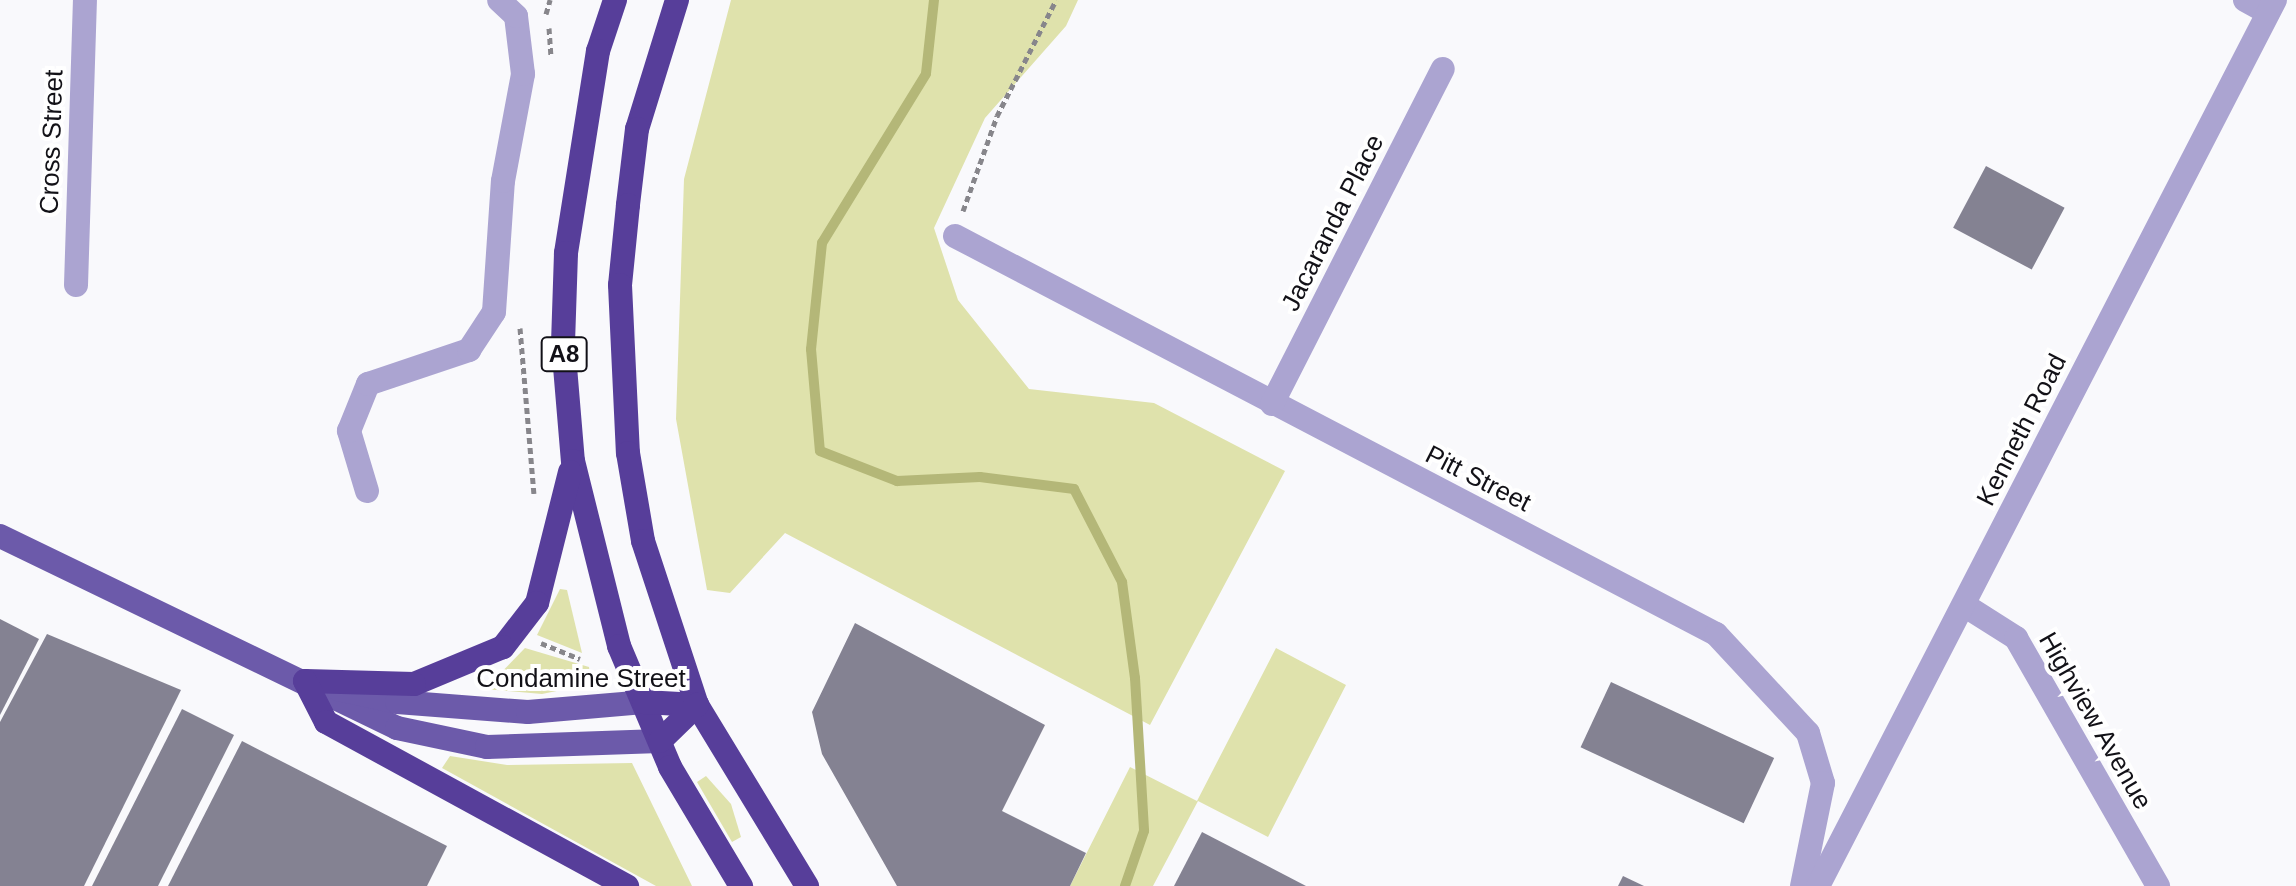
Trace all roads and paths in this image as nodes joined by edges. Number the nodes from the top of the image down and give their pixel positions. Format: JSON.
{"nodes":[{"id":1,"x":85,"y":0,"type":"edge"},
{"id":2,"x":499,"y":0,"type":"edge"},
{"id":3,"x":550,"y":0,"type":"edge"},
{"id":4,"x":615,"y":0,"type":"edge"},
{"id":5,"x":677,"y":0,"type":"edge"},
{"id":6,"x":1056,"y":0,"type":"edge"},
{"id":7,"x":2245,"y":0,"type":"edge"},
{"id":8,"x":2272,"y":6,"type":"edge"},
{"id":9,"x":1443,"y":69,"type":"dead end"},
{"id":10,"x":548,"y":73,"type":"dead end"},
{"id":11,"x":955,"y":236,"type":"joint"},
{"id":12,"x":76,"y":285,"type":"dead end"},
{"id":13,"x":520,"y":318,"type":"dead end"},
{"id":14,"x":1272,"y":404,"type":"junction"},
{"id":15,"x":573,"y":461,"type":"junction"},
{"id":16,"x":367,"y":491,"type":"dead end"},
{"id":17,"x":537,"y":507,"type":"dead end"},
{"id":18,"x":0,"y":536,"type":"edge"},
{"id":19,"x":1964,"y":605,"type":"junction"},
{"id":20,"x":305,"y":681,"type":"junction"},
{"id":21,"x":644,"y":702,"type":"junction"},
{"id":22,"x":697,"y":705,"type":"junction"},
{"id":23,"x":660,"y":741,"type":"junction"},
{"id":24,"x":627,"y":886,"type":"edge"},
{"id":25,"x":741,"y":886,"type":"edge"},
{"id":26,"x":807,"y":886,"type":"edge"},
{"id":27,"x":1802,"y":886,"type":"edge"},
{"id":28,"x":1818,"y":886,"type":"edge"},
{"id":29,"x":2158,"y":886,"type":"edge"}],
"edges":[{"from":1,"to":12,"type":"street","name":"Cross Street"},
{"from":2,"to":16,"type":"street"},
{"from":3,"to":10,"type":"path"},
{"from":4,"to":15,"type":"highway","number":"A8"},
{"from":5,"to":22,"type":"highway","number":"A8"},
{"from":6,"to":11,"type":"path"},
{"from":7,"to":8,"type":"street"},
{"from":8,"to":19,"type":"street","name":"Kenneth Road"},
{"from":9,"to":14,"type":"street","name":"Jacaranda Place"},
{"from":11,"to":14,"type":"street","name":"Pitt Street"},
{"from":13,"to":17,"type":"path"},
{"from":14,"to":27,"type":"street","name":"Pitt Street"},
{"from":15,"to":20,"type":"highway"},
{"from":15,"to":21,"type":"highway","number":"A8"},
{"from":18,"to":20,"type":"main road","name":"Condamine Street"},
{"from":19,"to":28,"type":"street","name":"Kenneth Road"},
{"from":19,"to":29,"type":"street","name":"Highview Avenue"},
{"from":20,"to":21,"type":"main road","name":"Condamine Street"},
{"from":20,"to":23,"type":"main road","name":"Condamine Street"},
{"from":20,"to":24,"type":"highway"},
{"from":21,"to":22,"type":"highway","name":"Condamine Street"},
{"from":21,"to":23,"type":"highway","number":"A8"},
{"from":22,"to":23,"type":"highway"},
{"from":22,"to":26,"type":"highway","name":"Condamine Street","number":"A8"},
{"from":23,"to":25,"type":"highway","number":"A8"}]}
